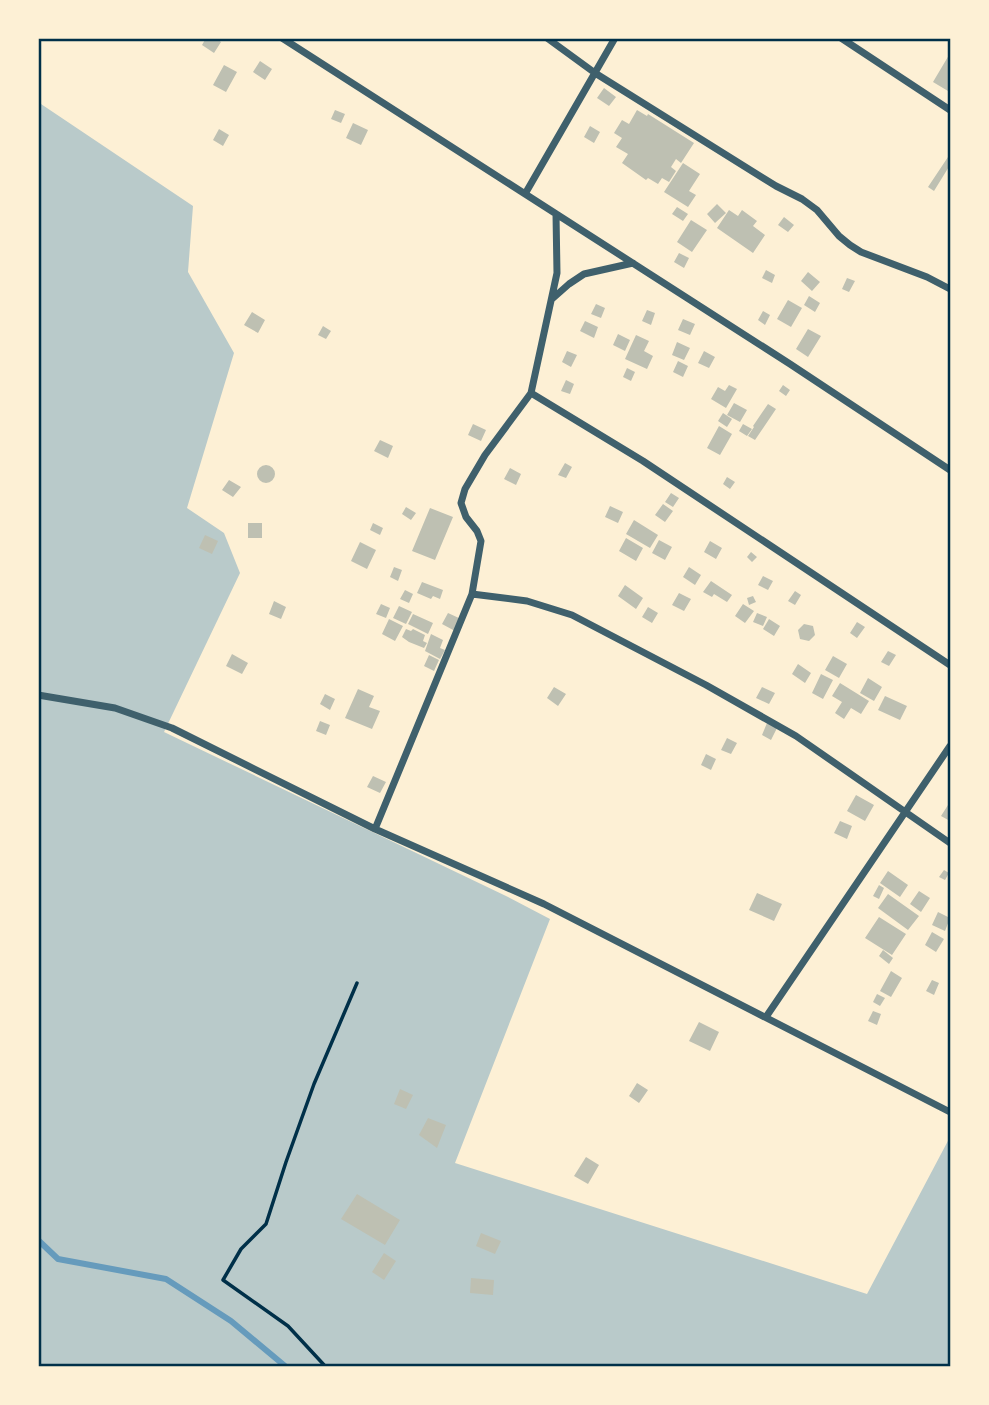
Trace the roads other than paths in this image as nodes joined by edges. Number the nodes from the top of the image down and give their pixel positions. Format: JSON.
{"nodes":[{"id":1,"x":282,"y":38,"type":"edge"},
{"id":2,"x":547,"y":38,"type":"edge"},
{"id":3,"x":615,"y":38,"type":"edge"},
{"id":4,"x":841,"y":38,"type":"edge"},
{"id":5,"x":595,"y":73,"type":"junction"},
{"id":6,"x":950,"y":110,"type":"edge"},
{"id":7,"x":526,"y":194,"type":"junction"},
{"id":8,"x":556,"y":214,"type":"junction"},
{"id":9,"x":633,"y":264,"type":"junction"},
{"id":10,"x":950,"y":289,"type":"edge"},
{"id":11,"x":552,"y":299,"type":"junction"},
{"id":12,"x":531,"y":393,"type":"junction"},
{"id":13,"x":950,"y":470,"type":"edge"},
{"id":14,"x":472,"y":594,"type":"junction"},
{"id":15,"x":950,"y":666,"type":"edge"},
{"id":16,"x":38,"y":695,"type":"edge"},
{"id":17,"x":950,"y":746,"type":"edge"},
{"id":18,"x":906,"y":811,"type":"junction"},
{"id":19,"x":375,"y":829,"type":"junction"},
{"id":20,"x":950,"y":843,"type":"edge"},
{"id":21,"x":766,"y":1017,"type":"junction"},
{"id":22,"x":950,"y":1112,"type":"edge"}],
"edges":[{"from":1,"to":7,"type":"street"},
{"from":2,"to":5,"type":"street"},
{"from":3,"to":5,"type":"street"},
{"from":4,"to":6,"type":"street"},
{"from":5,"to":7,"type":"street"},
{"from":5,"to":10,"type":"street"},
{"from":7,"to":8,"type":"street"},
{"from":8,"to":9,"type":"street"},
{"from":8,"to":11,"type":"street"},
{"from":9,"to":11,"type":"street"},
{"from":9,"to":13,"type":"street"},
{"from":11,"to":12,"type":"street"},
{"from":12,"to":14,"type":"street"},
{"from":12,"to":15,"type":"street"},
{"from":14,"to":18,"type":"street"},
{"from":14,"to":19,"type":"street"},
{"from":16,"to":19,"type":"street"},
{"from":17,"to":18,"type":"street"},
{"from":18,"to":20,"type":"street"},
{"from":18,"to":21,"type":"street"},
{"from":19,"to":21,"type":"street"},
{"from":21,"to":22,"type":"street"}]}
